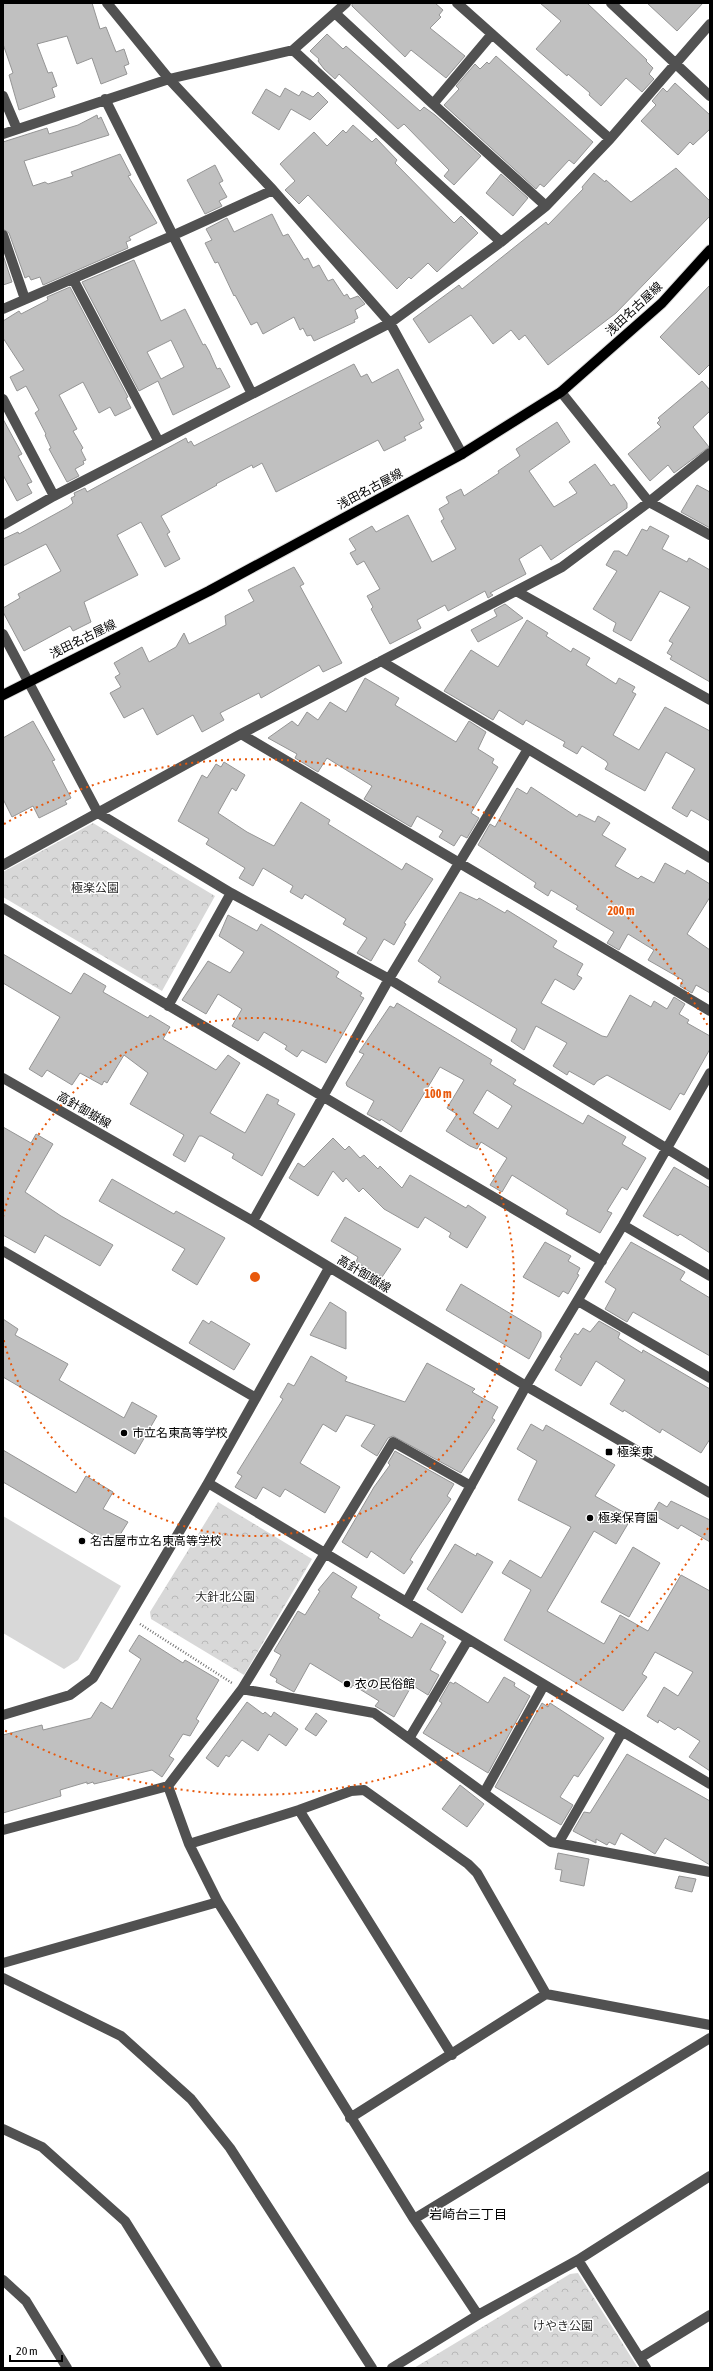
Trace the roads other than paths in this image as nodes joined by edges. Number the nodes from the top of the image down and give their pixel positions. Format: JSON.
{"nodes":[{"id":1,"x":107,"y":3,"type":"edge"},
{"id":2,"x":346,"y":3,"type":"edge"},
{"id":3,"x":457,"y":3,"type":"edge"},
{"id":4,"x":610,"y":3,"type":"edge"},
{"id":5,"x":336,"y":14,"type":"junction"},
{"id":6,"x":710,"y":24,"type":"edge"},
{"id":7,"x":492,"y":34,"type":"junction"},
{"id":8,"x":292,"y":50,"type":"junction"},
{"id":9,"x":675,"y":64,"type":"junction"},
{"id":10,"x":170,"y":79,"type":"junction"},
{"id":11,"x":3,"y":96,"type":"edge"},
{"id":12,"x":710,"y":96,"type":"edge"},
{"id":13,"x":105,"y":99,"type":"junction"},
{"id":14,"x":433,"y":104,"type":"junction"},
{"id":15,"x":17,"y":129,"type":"junction"},
{"id":16,"x":3,"y":134,"type":"edge"},
{"id":17,"x":610,"y":139,"type":"junction"},
{"id":18,"x":273,"y":190,"type":"junction"},
{"id":19,"x":546,"y":206,"type":"junction"},
{"id":20,"x":3,"y":235,"type":"edge"},
{"id":21,"x":174,"y":235,"type":"junction"},
{"id":22,"x":501,"y":242,"type":"junction"},
{"id":23,"x":710,"y":250,"type":"edge"},
{"id":24,"x":73,"y":279,"type":"junction"},
{"id":25,"x":25,"y":299,"type":"junction"},
{"id":26,"x":3,"y":308,"type":"edge"},
{"id":27,"x":390,"y":323,"type":"junction"},
{"id":28,"x":560,"y":392,"type":"junction"},
{"id":29,"x":252,"y":394,"type":"junction"},
{"id":30,"x":3,"y":399,"type":"edge"},
{"id":31,"x":159,"y":442,"type":"junction"},
{"id":32,"x":710,"y":453,"type":"edge"},
{"id":33,"x":462,"y":454,"type":"junction"},
{"id":34,"x":54,"y":496,"type":"junction"},
{"id":35,"x":649,"y":502,"type":"junction"},
{"id":36,"x":3,"y":525,"type":"edge"},
{"id":37,"x":710,"y":535,"type":"edge"},
{"id":38,"x":516,"y":591,"type":"junction"},
{"id":39,"x":3,"y":634,"type":"edge"},
{"id":40,"x":381,"y":661,"type":"junction"},
{"id":41,"x":28,"y":681,"type":"junction"},
{"id":42,"x":3,"y":695,"type":"edge"},
{"id":43,"x":710,"y":700,"type":"edge"},
{"id":44,"x":241,"y":734,"type":"junction"},
{"id":45,"x":528,"y":749,"type":"junction"},
{"id":46,"x":98,"y":813,"type":"junction"},
{"id":47,"x":710,"y":858,"type":"edge"},
{"id":48,"x":459,"y":862,"type":"junction"},
{"id":49,"x":3,"y":865,"type":"edge"},
{"id":50,"x":231,"y":893,"type":"junction"},
{"id":51,"x":3,"y":908,"type":"edge"},
{"id":52,"x":389,"y":979,"type":"junction"},
{"id":53,"x":168,"y":1006,"type":"junction"},
{"id":54,"x":710,"y":1011,"type":"edge"},
{"id":55,"x":710,"y":1073,"type":"edge"},
{"id":56,"x":3,"y":1078,"type":"edge"},
{"id":57,"x":322,"y":1096,"type":"junction"},
{"id":58,"x":667,"y":1149,"type":"junction"},
{"id":59,"x":710,"y":1175,"type":"edge"},
{"id":60,"x":253,"y":1221,"type":"junction"},
{"id":61,"x":623,"y":1225,"type":"junction"},
{"id":62,"x":3,"y":1252,"type":"edge"},
{"id":63,"x":602,"y":1261,"type":"junction"},
{"id":64,"x":330,"y":1268,"type":"junction"},
{"id":65,"x":710,"y":1276,"type":"edge"},
{"id":66,"x":578,"y":1301,"type":"junction"},
{"id":67,"x":710,"y":1378,"type":"edge"},
{"id":68,"x":526,"y":1386,"type":"junction"},
{"id":69,"x":256,"y":1398,"type":"junction"},
{"id":70,"x":208,"y":1483,"type":"junction"},
{"id":71,"x":471,"y":1486,"type":"junction"},
{"id":72,"x":710,"y":1493,"type":"edge"},
{"id":73,"x":325,"y":1552,"type":"junction"},
{"id":74,"x":407,"y":1601,"type":"junction"},
{"id":75,"x":468,"y":1640,"type":"junction"},
{"id":76,"x":544,"y":1685,"type":"junction"},
{"id":77,"x":242,"y":1689,"type":"junction"},
{"id":78,"x":3,"y":1715,"type":"edge"},
{"id":79,"x":622,"y":1732,"type":"junction"},
{"id":80,"x":410,"y":1737,"type":"junction"},
{"id":81,"x":710,"y":1784,"type":"edge"},
{"id":82,"x":168,"y":1786,"type":"junction"},
{"id":83,"x":484,"y":1793,"type":"junction"},
{"id":84,"x":299,"y":1810,"type":"junction"},
{"id":85,"x":3,"y":1830,"type":"edge"},
{"id":86,"x":559,"y":1842,"type":"junction"},
{"id":87,"x":190,"y":1844,"type":"junction"},
{"id":88,"x":710,"y":1872,"type":"edge"},
{"id":89,"x":218,"y":1902,"type":"junction"},
{"id":90,"x":3,"y":1963,"type":"edge"},
{"id":91,"x":3,"y":1978,"type":"edge"},
{"id":92,"x":546,"y":1994,"type":"junction"},
{"id":93,"x":710,"y":2025,"type":"edge"},
{"id":94,"x":710,"y":2038,"type":"edge"},
{"id":95,"x":452,"y":2055,"type":"junction"},
{"id":96,"x":350,"y":2118,"type":"junction"},
{"id":97,"x":3,"y":2129,"type":"edge"},
{"id":98,"x":710,"y":2176,"type":"edge"},
{"id":99,"x":414,"y":2219,"type":"junction"},
{"id":100,"x":578,"y":2260,"type":"junction"},
{"id":101,"x":3,"y":2280,"type":"edge"},
{"id":102,"x":478,"y":2315,"type":"junction"},
{"id":103,"x":710,"y":2315,"type":"edge"},
{"id":104,"x":640,"y":2358,"type":"junction"},
{"id":105,"x":67,"y":2368,"type":"edge"},
{"id":106,"x":217,"y":2368,"type":"edge"},
{"id":107,"x":372,"y":2368,"type":"edge"},
{"id":108,"x":392,"y":2368,"type":"edge"},
{"id":109,"x":646,"y":2368,"type":"edge"}],
"edges":[{"from":1,"to":10,"type":"street"},
{"from":2,"to":5,"type":"street"},
{"from":3,"to":7,"type":"street"},
{"from":4,"to":9,"type":"street"},
{"from":5,"to":8,"type":"street"},
{"from":5,"to":14,"type":"street"},
{"from":6,"to":9,"type":"street"},
{"from":7,"to":14,"type":"street"},
{"from":7,"to":17,"type":"street"},
{"from":8,"to":10,"type":"street"},
{"from":8,"to":22,"type":"street"},
{"from":9,"to":12,"type":"street"},
{"from":9,"to":17,"type":"street"},
{"from":10,"to":13,"type":"street"},
{"from":10,"to":18,"type":"street"},
{"from":11,"to":15,"type":"street"},
{"from":13,"to":15,"type":"street"},
{"from":13,"to":21,"type":"street"},
{"from":14,"to":19,"type":"street"},
{"from":15,"to":16,"type":"street"},
{"from":17,"to":19,"type":"street"},
{"from":18,"to":21,"type":"street"},
{"from":18,"to":27,"type":"street"},
{"from":19,"to":22,"type":"street"},
{"from":20,"to":25,"type":"street"},
{"from":21,"to":24,"type":"street"},
{"from":21,"to":29,"type":"street"},
{"from":22,"to":27,"type":"street"},
{"from":23,"to":28,"type":"main road","name":"浅田名古屋線"},
{"from":24,"to":25,"type":"street"},
{"from":24,"to":31,"type":"street"},
{"from":25,"to":26,"type":"street"},
{"from":27,"to":29,"type":"street"},
{"from":27,"to":33,"type":"street"},
{"from":28,"to":33,"type":"main road","name":"浅田名古屋線"},
{"from":28,"to":35,"type":"street"},
{"from":29,"to":31,"type":"street"},
{"from":30,"to":34,"type":"street"},
{"from":31,"to":34,"type":"street"},
{"from":32,"to":35,"type":"street"},
{"from":33,"to":41,"type":"main road","name":"浅田名古屋線"},
{"from":34,"to":36,"type":"street"},
{"from":35,"to":37,"type":"street"},
{"from":35,"to":38,"type":"street"},
{"from":38,"to":40,"type":"street"},
{"from":38,"to":43,"type":"street"},
{"from":39,"to":41,"type":"street"},
{"from":40,"to":44,"type":"street"},
{"from":40,"to":45,"type":"street"},
{"from":41,"to":42,"type":"main road","name":"浅田名古屋線"},
{"from":41,"to":46,"type":"street"},
{"from":44,"to":46,"type":"street"},
{"from":44,"to":48,"type":"street"},
{"from":45,"to":47,"type":"street"},
{"from":45,"to":48,"type":"street"},
{"from":46,"to":49,"type":"street"},
{"from":46,"to":50,"type":"street"},
{"from":48,"to":52,"type":"street"},
{"from":48,"to":54,"type":"street"},
{"from":50,"to":52,"type":"street"},
{"from":50,"to":53,"type":"street"},
{"from":51,"to":53,"type":"street"},
{"from":52,"to":57,"type":"street"},
{"from":52,"to":58,"type":"street"},
{"from":53,"to":57,"type":"street"},
{"from":55,"to":58,"type":"street"},
{"from":56,"to":60,"type":"street","name":"高針御嶽線"},
{"from":57,"to":60,"type":"street"},
{"from":57,"to":63,"type":"street"},
{"from":58,"to":59,"type":"street"},
{"from":58,"to":61,"type":"street"},
{"from":60,"to":64,"type":"street","name":"高針御嶽線"},
{"from":61,"to":63,"type":"street"},
{"from":61,"to":65,"type":"street"},
{"from":62,"to":69,"type":"street"},
{"from":63,"to":66,"type":"street"},
{"from":64,"to":68,"type":"street","name":"高針御嶽線"},
{"from":64,"to":69,"type":"street"},
{"from":66,"to":67,"type":"street"},
{"from":66,"to":68,"type":"street"},
{"from":68,"to":71,"type":"street"},
{"from":68,"to":72,"type":"street","name":"高針御嶽線"},
{"from":69,"to":70,"type":"street"},
{"from":70,"to":73,"type":"street"},
{"from":70,"to":78,"type":"street"},
{"from":71,"to":73,"type":"street"},
{"from":71,"to":74,"type":"street"},
{"from":73,"to":74,"type":"street"},
{"from":73,"to":77,"type":"street"},
{"from":74,"to":75,"type":"street"},
{"from":75,"to":76,"type":"street"},
{"from":75,"to":80,"type":"street"},
{"from":76,"to":79,"type":"street"},
{"from":76,"to":83,"type":"street"},
{"from":77,"to":80,"type":"street"},
{"from":77,"to":82,"type":"street"},
{"from":79,"to":81,"type":"street"},
{"from":79,"to":86,"type":"street"},
{"from":80,"to":83,"type":"street"},
{"from":82,"to":85,"type":"street"},
{"from":82,"to":87,"type":"street"},
{"from":83,"to":86,"type":"street"},
{"from":84,"to":87,"type":"street"},
{"from":84,"to":92,"type":"street"},
{"from":84,"to":95,"type":"street"},
{"from":86,"to":88,"type":"street"},
{"from":87,"to":89,"type":"street"},
{"from":89,"to":90,"type":"street"},
{"from":89,"to":96,"type":"street"},
{"from":91,"to":107,"type":"street"},
{"from":92,"to":93,"type":"street"},
{"from":92,"to":95,"type":"street"},
{"from":94,"to":99,"type":"street"},
{"from":95,"to":96,"type":"street"},
{"from":96,"to":99,"type":"street"},
{"from":97,"to":106,"type":"street"},
{"from":98,"to":100,"type":"street"},
{"from":99,"to":102,"type":"street"},
{"from":100,"to":102,"type":"street"},
{"from":100,"to":104,"type":"street"},
{"from":101,"to":105,"type":"street"},
{"from":102,"to":108,"type":"street"},
{"from":103,"to":104,"type":"street"},
{"from":104,"to":109,"type":"street"}]}
